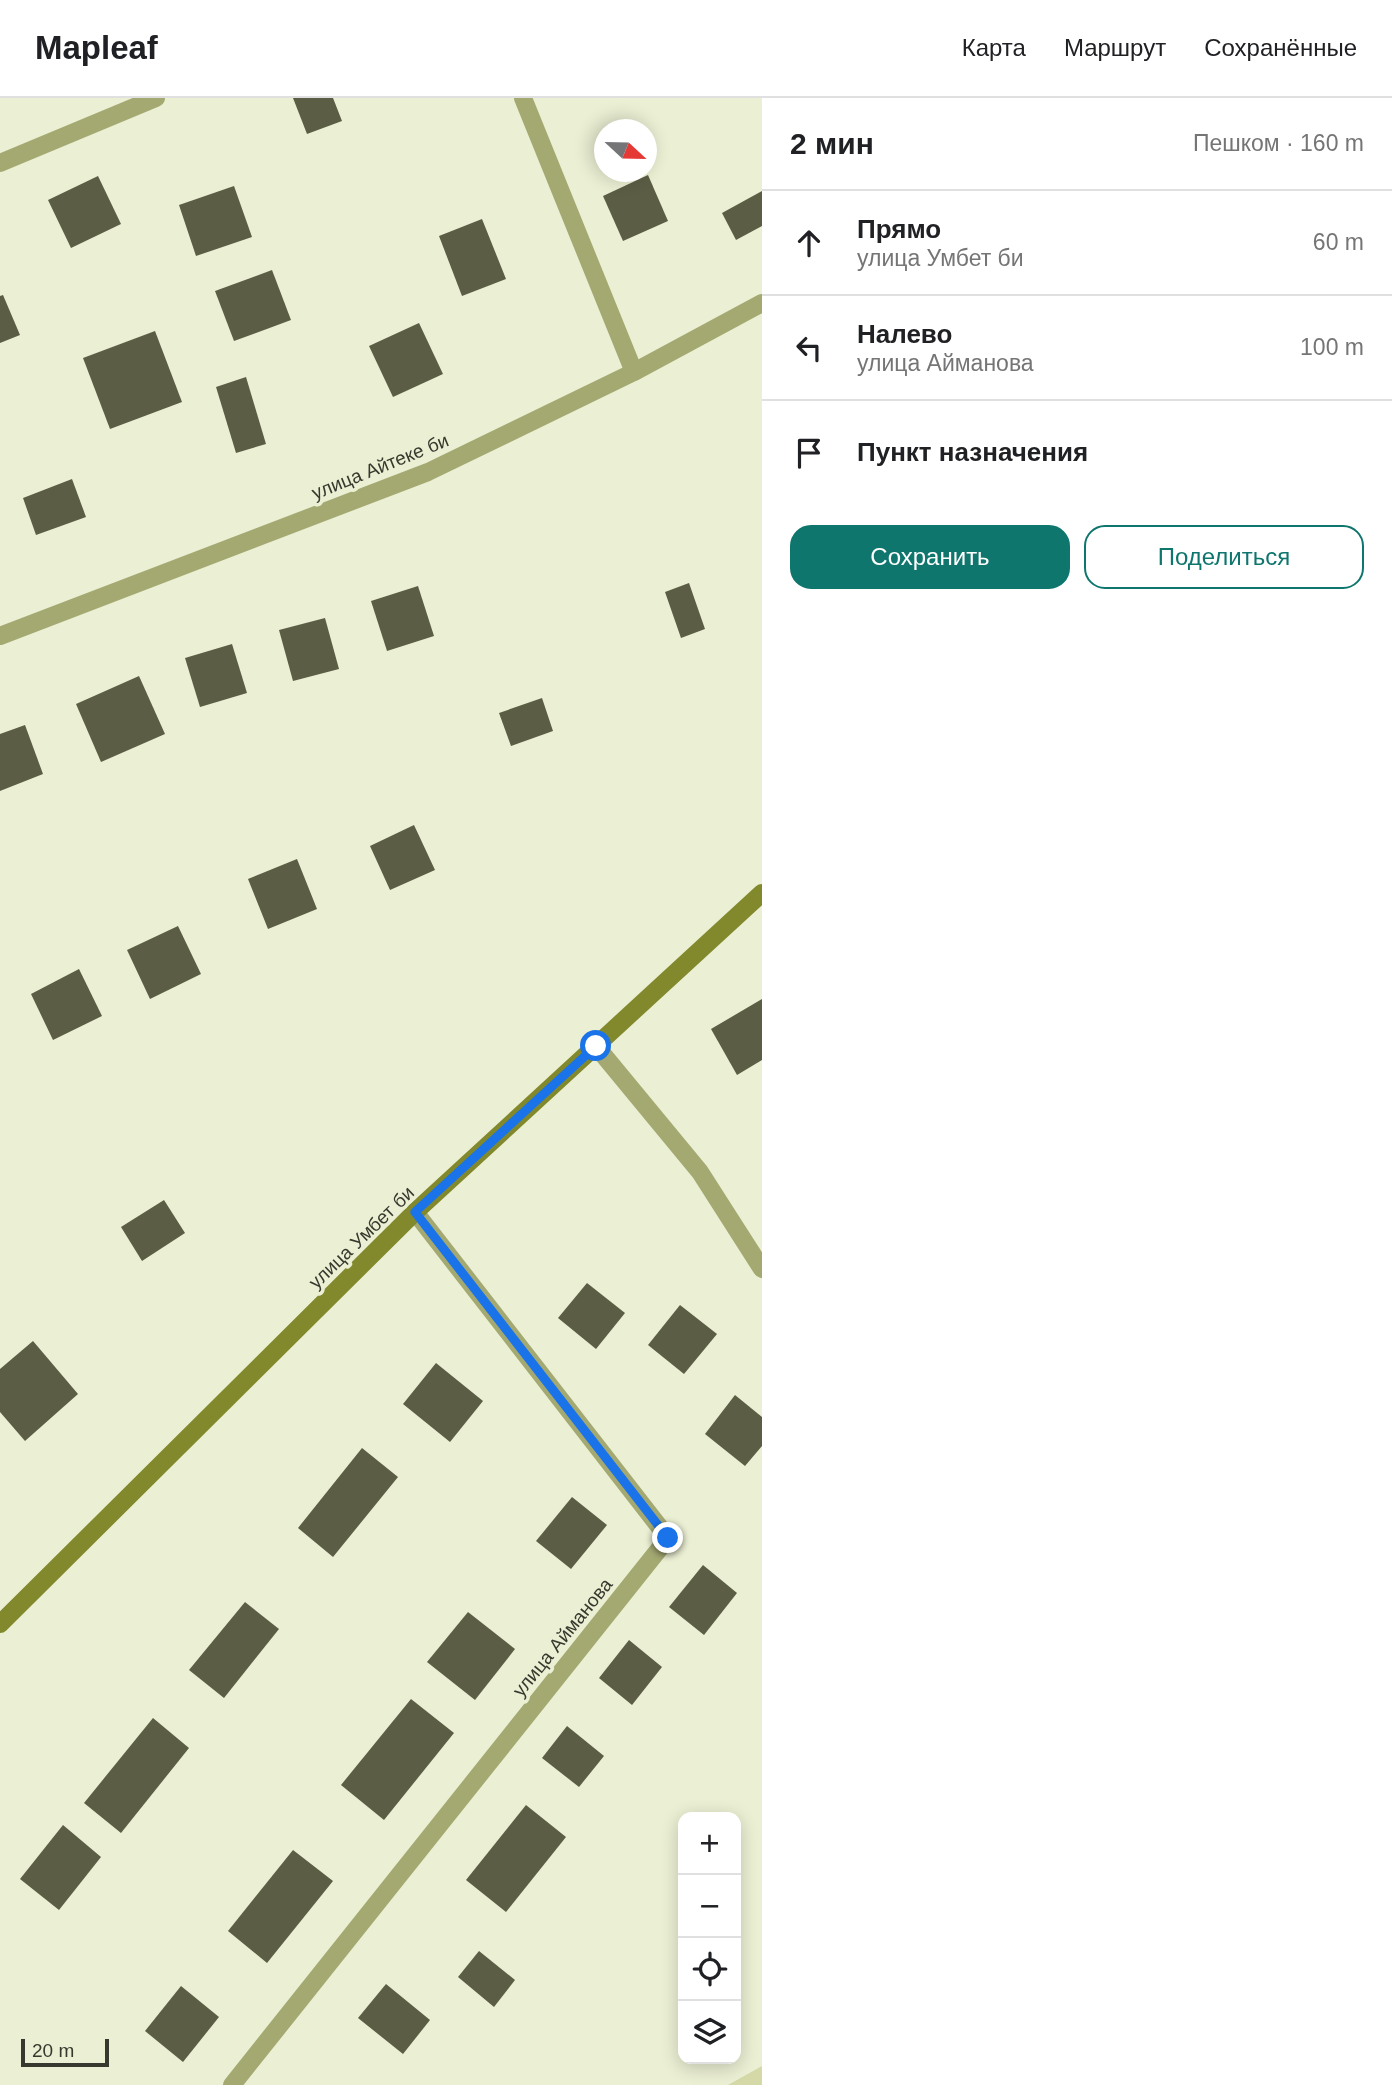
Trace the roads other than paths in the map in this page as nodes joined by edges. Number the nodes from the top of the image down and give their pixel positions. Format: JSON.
{"nodes":[{"id":1,"x":156,"y":98,"type":"edge"},
{"id":2,"x":523,"y":98,"type":"edge"},
{"id":3,"x":0,"y":163,"type":"edge"},
{"id":4,"x":762,"y":303,"type":"edge"},
{"id":5,"x":634,"y":372,"type":"junction"},
{"id":6,"x":0,"y":636,"type":"edge"},
{"id":7,"x":762,"y":893,"type":"edge"},
{"id":8,"x":596,"y":1046,"type":"junction"},
{"id":9,"x":415,"y":1212,"type":"junction"},
{"id":10,"x":762,"y":1269,"type":"edge"},
{"id":11,"x":0,"y":1624,"type":"edge"},
{"id":12,"x":232,"y":2085,"type":"edge"}],
"edges":[{"from":1,"to":3,"type":"street"},
{"from":2,"to":5,"type":"street"},
{"from":4,"to":5,"type":"street","name":"улица Айтеке би"},
{"from":5,"to":6,"type":"street","name":"улица Айтеке би"},
{"from":7,"to":8,"type":"street","name":"улица Умбет би"},
{"from":8,"to":9,"type":"street","name":"улица Умбет би"},
{"from":8,"to":10,"type":"street"},
{"from":9,"to":11,"type":"street","name":"улица Умбет би"},
{"from":9,"to":12,"type":"street","name":"улица Айманова"}]}
